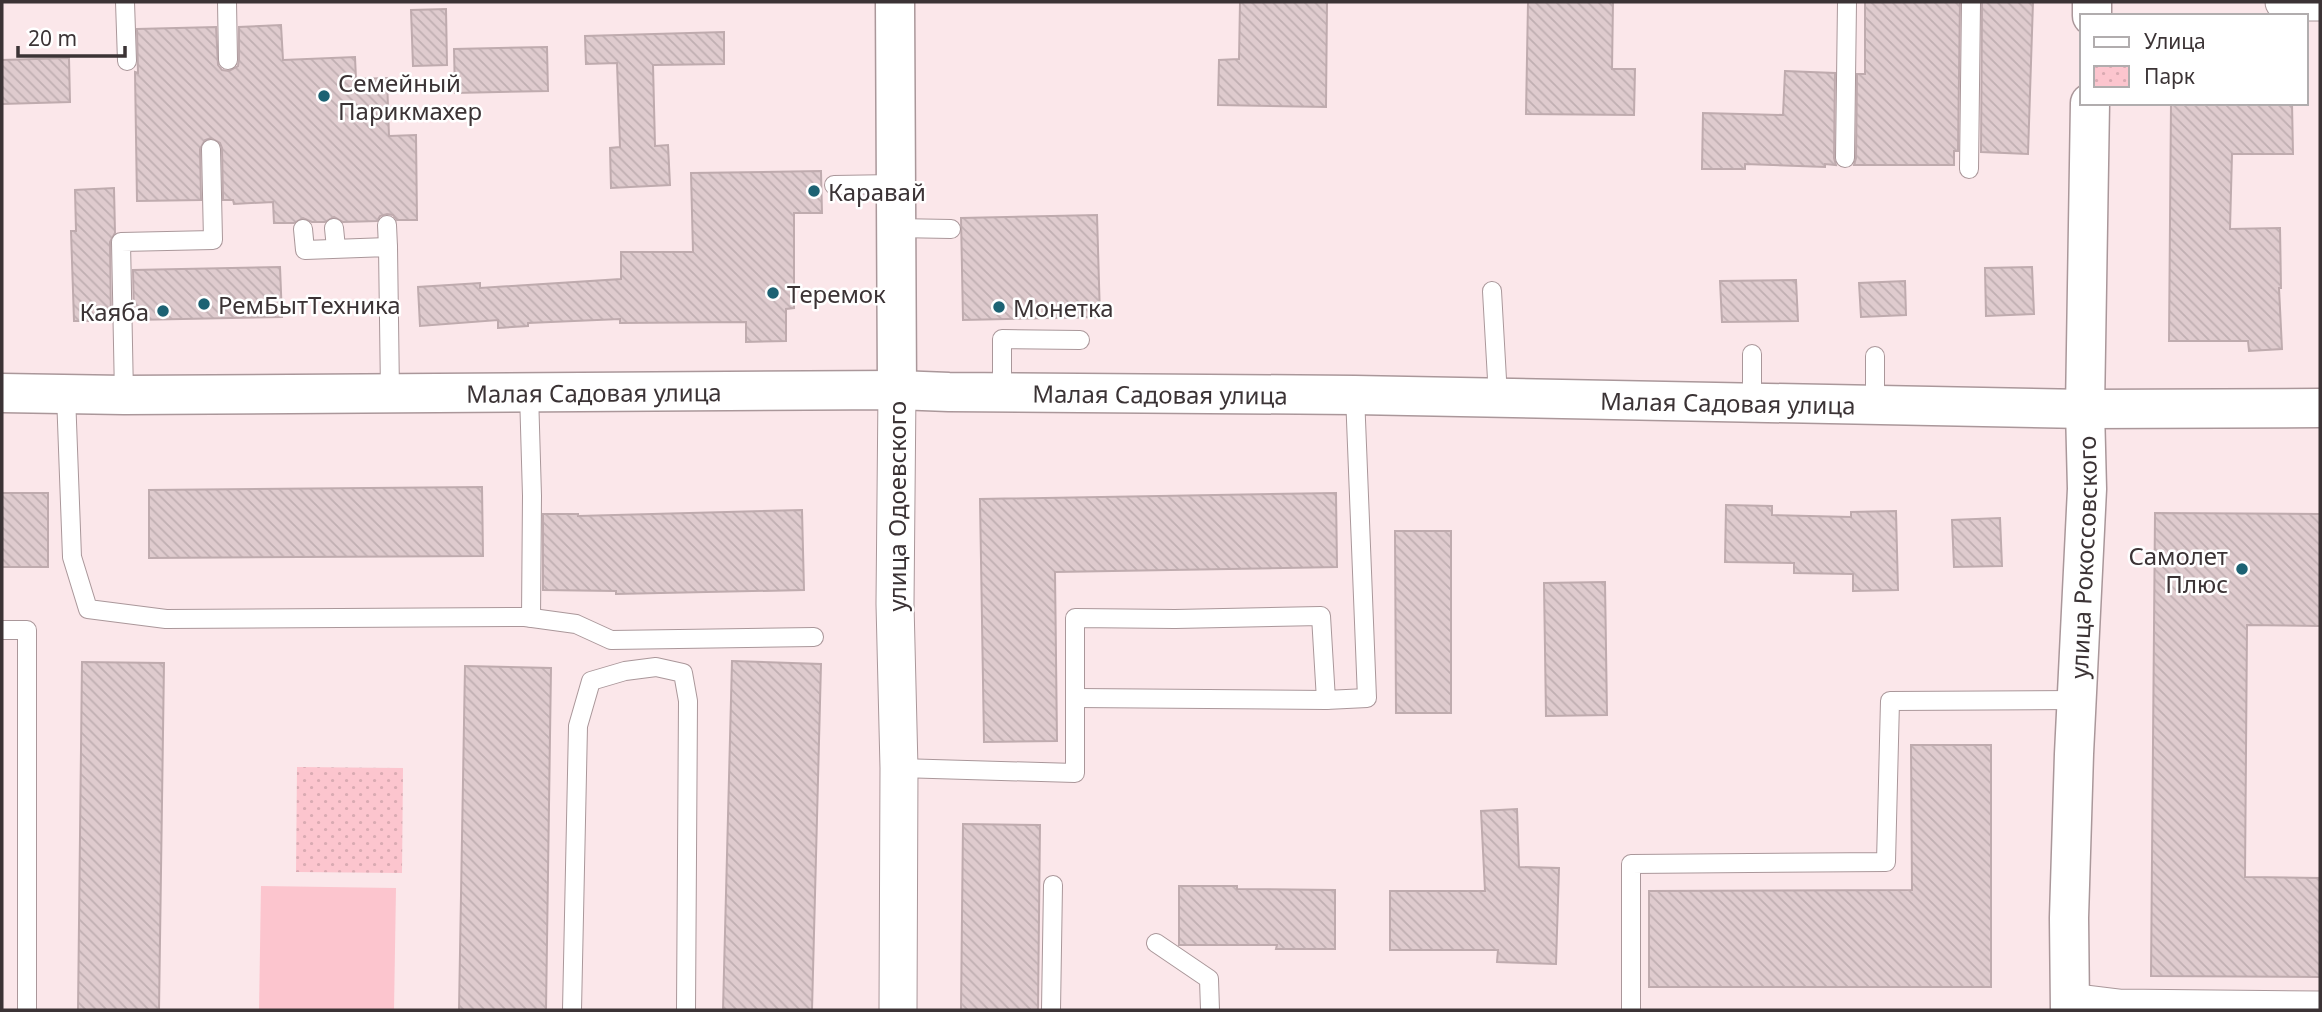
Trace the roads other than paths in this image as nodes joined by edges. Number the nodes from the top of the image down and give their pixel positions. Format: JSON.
{"nodes":[{"id":1,"x":125,"y":2,"type":"edge"},
{"id":2,"x":227,"y":2,"type":"edge"},
{"id":3,"x":895,"y":2,"type":"edge"},
{"id":4,"x":1847,"y":2,"type":"edge"},
{"id":5,"x":1971,"y":2,"type":"edge"},
{"id":6,"x":2284,"y":2,"type":"edge"},
{"id":7,"x":2320,"y":2,"type":"edge"},
{"id":8,"x":228,"y":60,"type":"dead end"},
{"id":9,"x":127,"y":61,"type":"dead end"},
{"id":10,"x":2091,"y":105,"type":"edge"},
{"id":11,"x":211,"y":149,"type":"dead end"},
{"id":12,"x":1845,"y":158,"type":"dead end"},
{"id":13,"x":1969,"y":169,"type":"dead end"},
{"id":14,"x":895,"y":184,"type":"junction"},
{"id":15,"x":834,"y":185,"type":"dead end"},
{"id":16,"x":387,"y":225,"type":"dead end"},
{"id":17,"x":334,"y":228,"type":"dead end"},
{"id":18,"x":895,"y":228,"type":"junction"},
{"id":19,"x":303,"y":229,"type":"dead end"},
{"id":20,"x":951,"y":229,"type":"dead end"},
{"id":21,"x":388,"y":247,"type":"junction"},
{"id":22,"x":337,"y":248,"type":"junction"},
{"id":23,"x":1492,"y":291,"type":"dead end"},
{"id":24,"x":1080,"y":340,"type":"dead end"},
{"id":25,"x":1752,"y":354,"type":"dead end"},
{"id":26,"x":1875,"y":356,"type":"dead end"},
{"id":27,"x":897,"y":390,"type":"junction"},
{"id":28,"x":390,"y":392,"type":"junction"},
{"id":29,"x":2,"y":393,"type":"edge"},
{"id":30,"x":528,"y":393,"type":"junction"},
{"id":31,"x":1002,"y":393,"type":"junction"},
{"id":32,"x":66,"y":395,"type":"junction"},
{"id":33,"x":124,"y":395,"type":"junction"},
{"id":34,"x":1355,"y":395,"type":"junction"},
{"id":35,"x":1498,"y":397,"type":"junction"},
{"id":36,"x":1752,"y":402,"type":"junction"},
{"id":37,"x":1875,"y":405,"type":"junction"},
{"id":38,"x":2320,"y":408,"type":"edge"},
{"id":39,"x":2085,"y":409,"type":"junction"},
{"id":40,"x":531,"y":618,"type":"junction"},
{"id":41,"x":2,"y":630,"type":"edge"},
{"id":42,"x":814,"y":637,"type":"dead end"},
{"id":43,"x":1077,"y":698,"type":"junction"},
{"id":44,"x":1326,"y":700,"type":"junction"},
{"id":45,"x":2076,"y":700,"type":"junction"},
{"id":46,"x":899,"y":768,"type":"junction"},
{"id":47,"x":1053,"y":885,"type":"dead end"},
{"id":48,"x":1156,"y":943,"type":"dead end"},
{"id":49,"x":2070,"y":1006,"type":"edge"},
{"id":50,"x":27,"y":1010,"type":"edge"},
{"id":51,"x":572,"y":1010,"type":"edge"},
{"id":52,"x":686,"y":1010,"type":"edge"},
{"id":53,"x":898,"y":1010,"type":"edge"},
{"id":54,"x":1051,"y":1010,"type":"edge"},
{"id":55,"x":1210,"y":1010,"type":"edge"},
{"id":56,"x":1630,"y":1010,"type":"edge"},
{"id":57,"x":2320,"y":1010,"type":"edge"}],
"edges":[{"from":1,"to":9,"type":"lane"},
{"from":2,"to":8,"type":"lane"},
{"from":3,"to":14,"type":"street","name":"улица Одоевского"},
{"from":4,"to":12,"type":"lane"},
{"from":5,"to":13,"type":"lane"},
{"from":6,"to":7,"type":"street"},
{"from":10,"to":39,"type":"street","name":"улица Рокоссовского"},
{"from":11,"to":33,"type":"lane"},
{"from":14,"to":15,"type":"lane"},
{"from":14,"to":18,"type":"street","name":"улица Одоевского"},
{"from":16,"to":21,"type":"lane"},
{"from":17,"to":22,"type":"lane"},
{"from":18,"to":20,"type":"lane"},
{"from":18,"to":27,"type":"street","name":"улица Одоевского"},
{"from":19,"to":22,"type":"lane"},
{"from":21,"to":22,"type":"lane"},
{"from":21,"to":28,"type":"lane"},
{"from":23,"to":35,"type":"lane"},
{"from":24,"to":31,"type":"lane"},
{"from":25,"to":36,"type":"lane"},
{"from":26,"to":37,"type":"lane"},
{"from":27,"to":30,"type":"street","name":"Малая Садовая улица"},
{"from":27,"to":31,"type":"street","name":"Малая Садовая улица"},
{"from":27,"to":46,"type":"street","name":"улица Одоевского"},
{"from":28,"to":30,"type":"street","name":"Малая Садовая улица"},
{"from":28,"to":33,"type":"street","name":"Малая Садовая улица"},
{"from":29,"to":32,"type":"street","name":"Малая Садовая улица"},
{"from":30,"to":40,"type":"lane"},
{"from":31,"to":34,"type":"street","name":"Малая Садовая улица"},
{"from":32,"to":33,"type":"street","name":"Малая Садовая улица"},
{"from":32,"to":40,"type":"lane"},
{"from":34,"to":35,"type":"street","name":"Малая Садовая улица"},
{"from":34,"to":44,"type":"lane"},
{"from":35,"to":36,"type":"street","name":"Малая Садовая улица"},
{"from":36,"to":37,"type":"street","name":"Малая Садовая улица"},
{"from":37,"to":39,"type":"street","name":"Малая Садовая улица"},
{"from":38,"to":39,"type":"street","name":"Малая Садовая улица"},
{"from":39,"to":45,"type":"street","name":"улица Рокоссовского"},
{"from":40,"to":42,"type":"lane"},
{"from":41,"to":50,"type":"lane"},
{"from":43,"to":44,"type":"lane"},
{"from":43,"to":44,"type":"lane"},
{"from":43,"to":46,"type":"lane"},
{"from":45,"to":49,"type":"street","name":"улица Рокоссовского"},
{"from":45,"to":56,"type":"lane"},
{"from":46,"to":53,"type":"street","name":"улица Одоевского"},
{"from":47,"to":54,"type":"lane"},
{"from":48,"to":55,"type":"lane"},
{"from":49,"to":57,"type":"street"},
{"from":51,"to":52,"type":"lane"}]}
